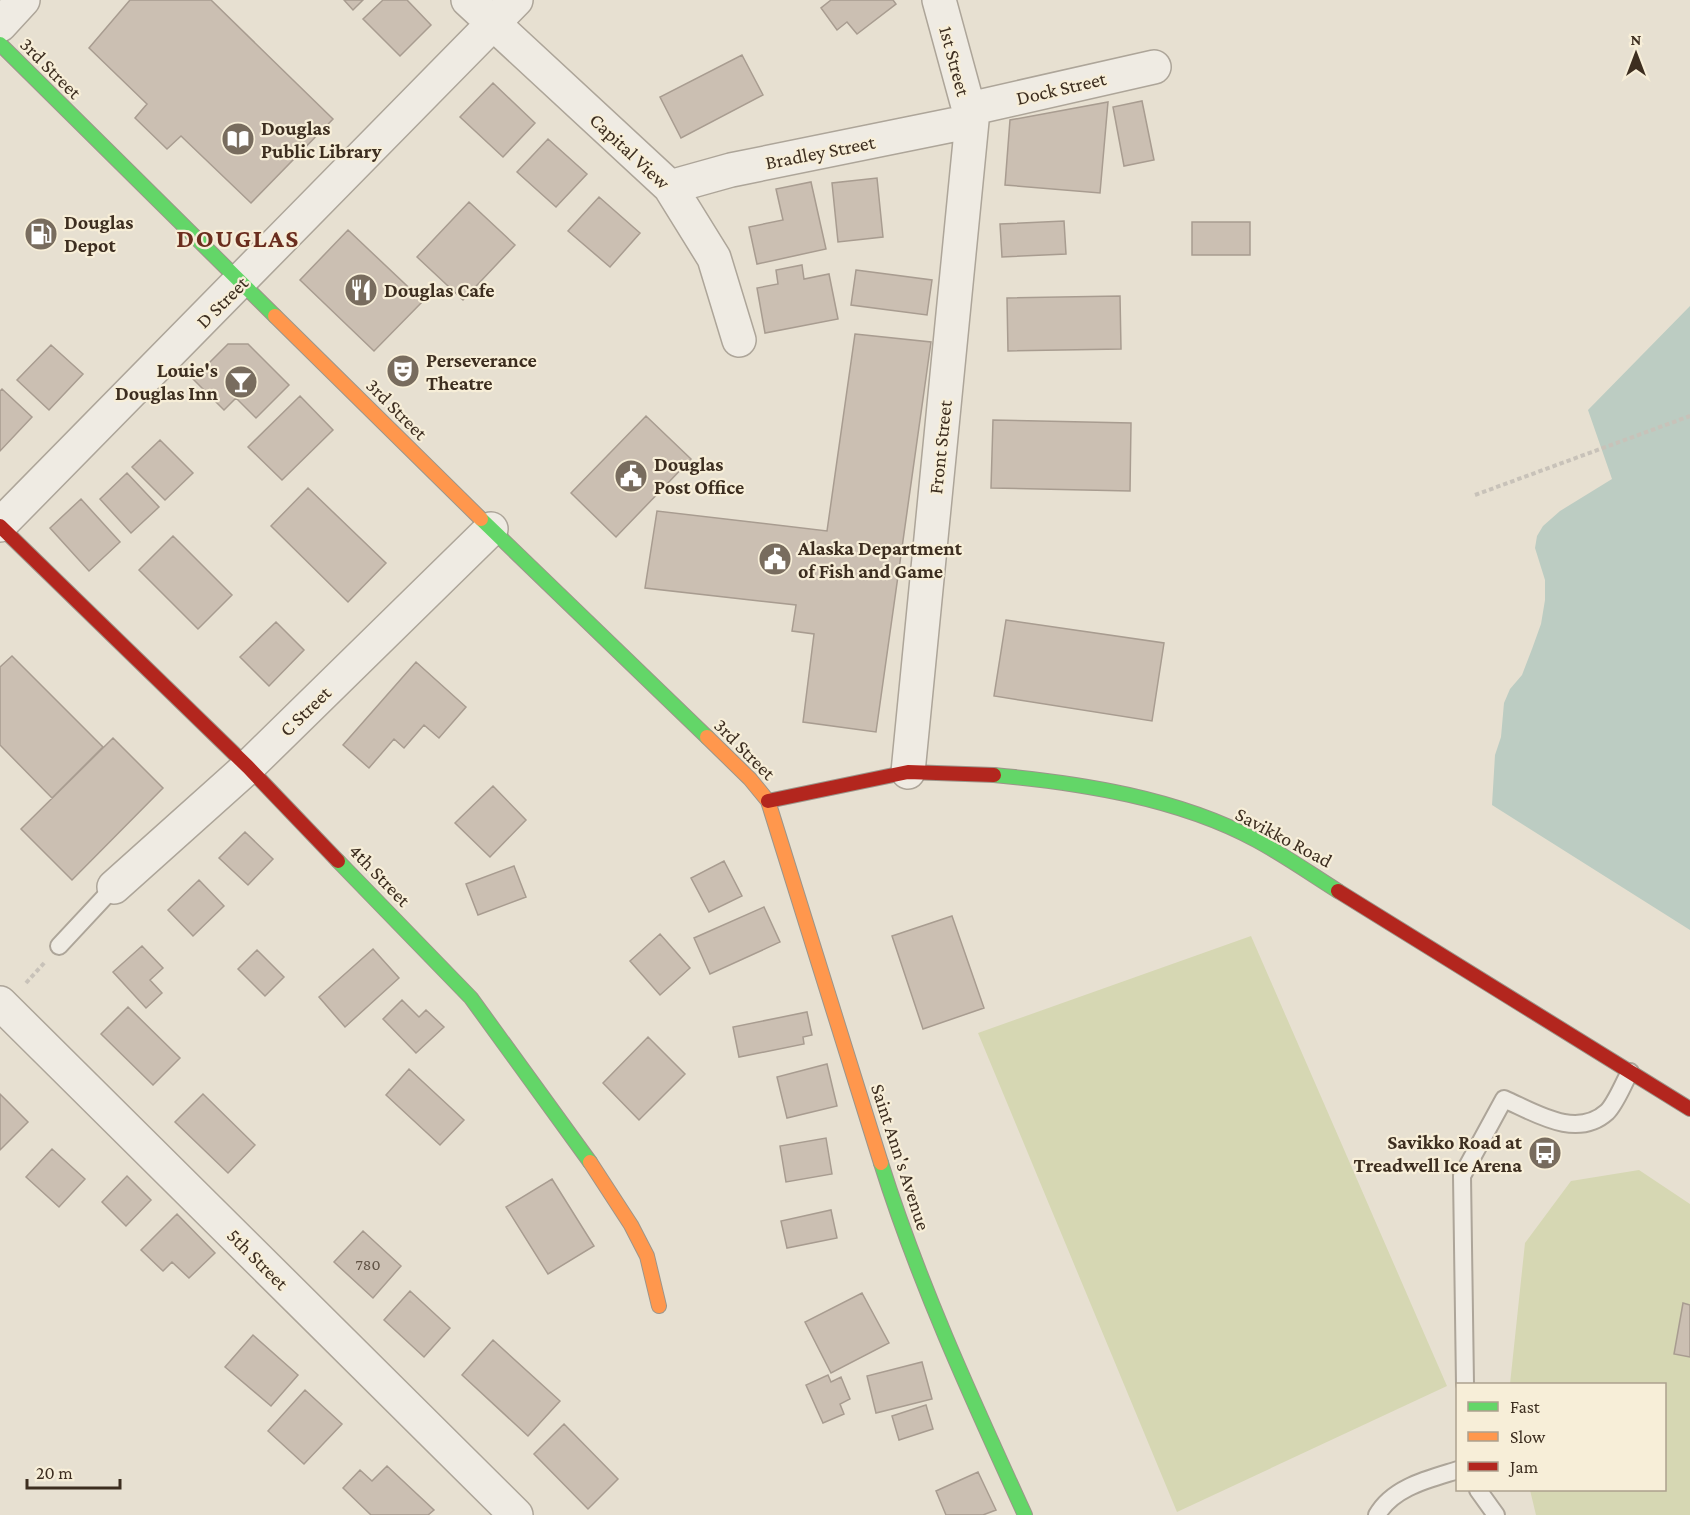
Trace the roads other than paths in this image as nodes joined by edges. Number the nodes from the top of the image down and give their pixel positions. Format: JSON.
{"nodes":[{"id":1,"x":23,"y":0,"type":"edge"},
{"id":2,"x":468,"y":0,"type":"edge"},
{"id":3,"x":516,"y":0,"type":"edge"},
{"id":4,"x":939,"y":0,"type":"edge"},
{"id":5,"x":492,"y":23,"type":"junction"},
{"id":6,"x":0,"y":25,"type":"edge"},
{"id":7,"x":0,"y":44,"type":"edge"},
{"id":8,"x":1154,"y":67,"type":"dead end"},
{"id":9,"x":970,"y":115,"type":"junction"},
{"id":10,"x":670,"y":187,"type":"junction"},
{"id":11,"x":241,"y":283,"type":"junction"},
{"id":12,"x":739,"y":340,"type":"dead end"},
{"id":13,"x":0,"y":526,"type":"edge"},
{"id":14,"x":491,"y":529,"type":"junction"},
{"id":15,"x":248,"y":767,"type":"junction"},
{"id":16,"x":908,"y":772,"type":"junction"},
{"id":17,"x":768,"y":801,"type":"junction"},
{"id":18,"x":114,"y":887,"type":"joint"},
{"id":19,"x":59,"y":946,"type":"road end"},
{"id":20,"x":2,"y":1005,"type":"edge"},
{"id":21,"x":1630,"y":1072,"type":"junction"},
{"id":22,"x":1690,"y":1109,"type":"edge"},
{"id":23,"x":659,"y":1306,"type":"dead end"},
{"id":24,"x":1465,"y":1383,"type":"edge"},
{"id":25,"x":1456,"y":1471,"type":"edge"},
{"id":26,"x":1479,"y":1491,"type":"edge"},
{"id":27,"x":516,"y":1515,"type":"edge"},
{"id":28,"x":1025,"y":1515,"type":"edge"},
{"id":29,"x":1377,"y":1515,"type":"edge"},
{"id":30,"x":1497,"y":1515,"type":"edge"}],
"edges":[{"from":1,"to":6,"type":"street"},
{"from":2,"to":5,"type":"street","name":"Capital View"},
{"from":3,"to":5,"type":"street","name":"D Street"},
{"from":4,"to":9,"type":"street","name":"1st Street"},
{"from":5,"to":10,"type":"street","name":"Capital View"},
{"from":5,"to":11,"type":"street","name":"D Street"},
{"from":7,"to":11,"type":"street","name":"3rd Street"},
{"from":8,"to":9,"type":"street","name":"Dock Street"},
{"from":9,"to":10,"type":"street","name":"Bradley Street"},
{"from":9,"to":16,"type":"street","name":"Front Street"},
{"from":10,"to":12,"type":"street","name":"Capital View"},
{"from":11,"to":13,"type":"street","name":"D Street"},
{"from":11,"to":14,"type":"street","name":"3rd Street"},
{"from":13,"to":15,"type":"street","name":"4th Street"},
{"from":14,"to":15,"type":"street","name":"C Street"},
{"from":14,"to":17,"type":"street","name":"3rd Street"},
{"from":15,"to":18,"type":"street","name":"C Street"},
{"from":15,"to":23,"type":"street","name":"4th Street"},
{"from":16,"to":17,"type":"street","name":"Savikko Road"},
{"from":16,"to":21,"type":"street","name":"Savikko Road"},
{"from":17,"to":28,"type":"street","name":"Saint Ann's Avenue"},
{"from":18,"to":19,"type":"lane"},
{"from":20,"to":27,"type":"street","name":"5th Street"},
{"from":21,"to":22,"type":"street","name":"Savikko Road"},
{"from":21,"to":24,"type":"lane"},
{"from":25,"to":29,"type":"lane"},
{"from":26,"to":30,"type":"lane"}]}
